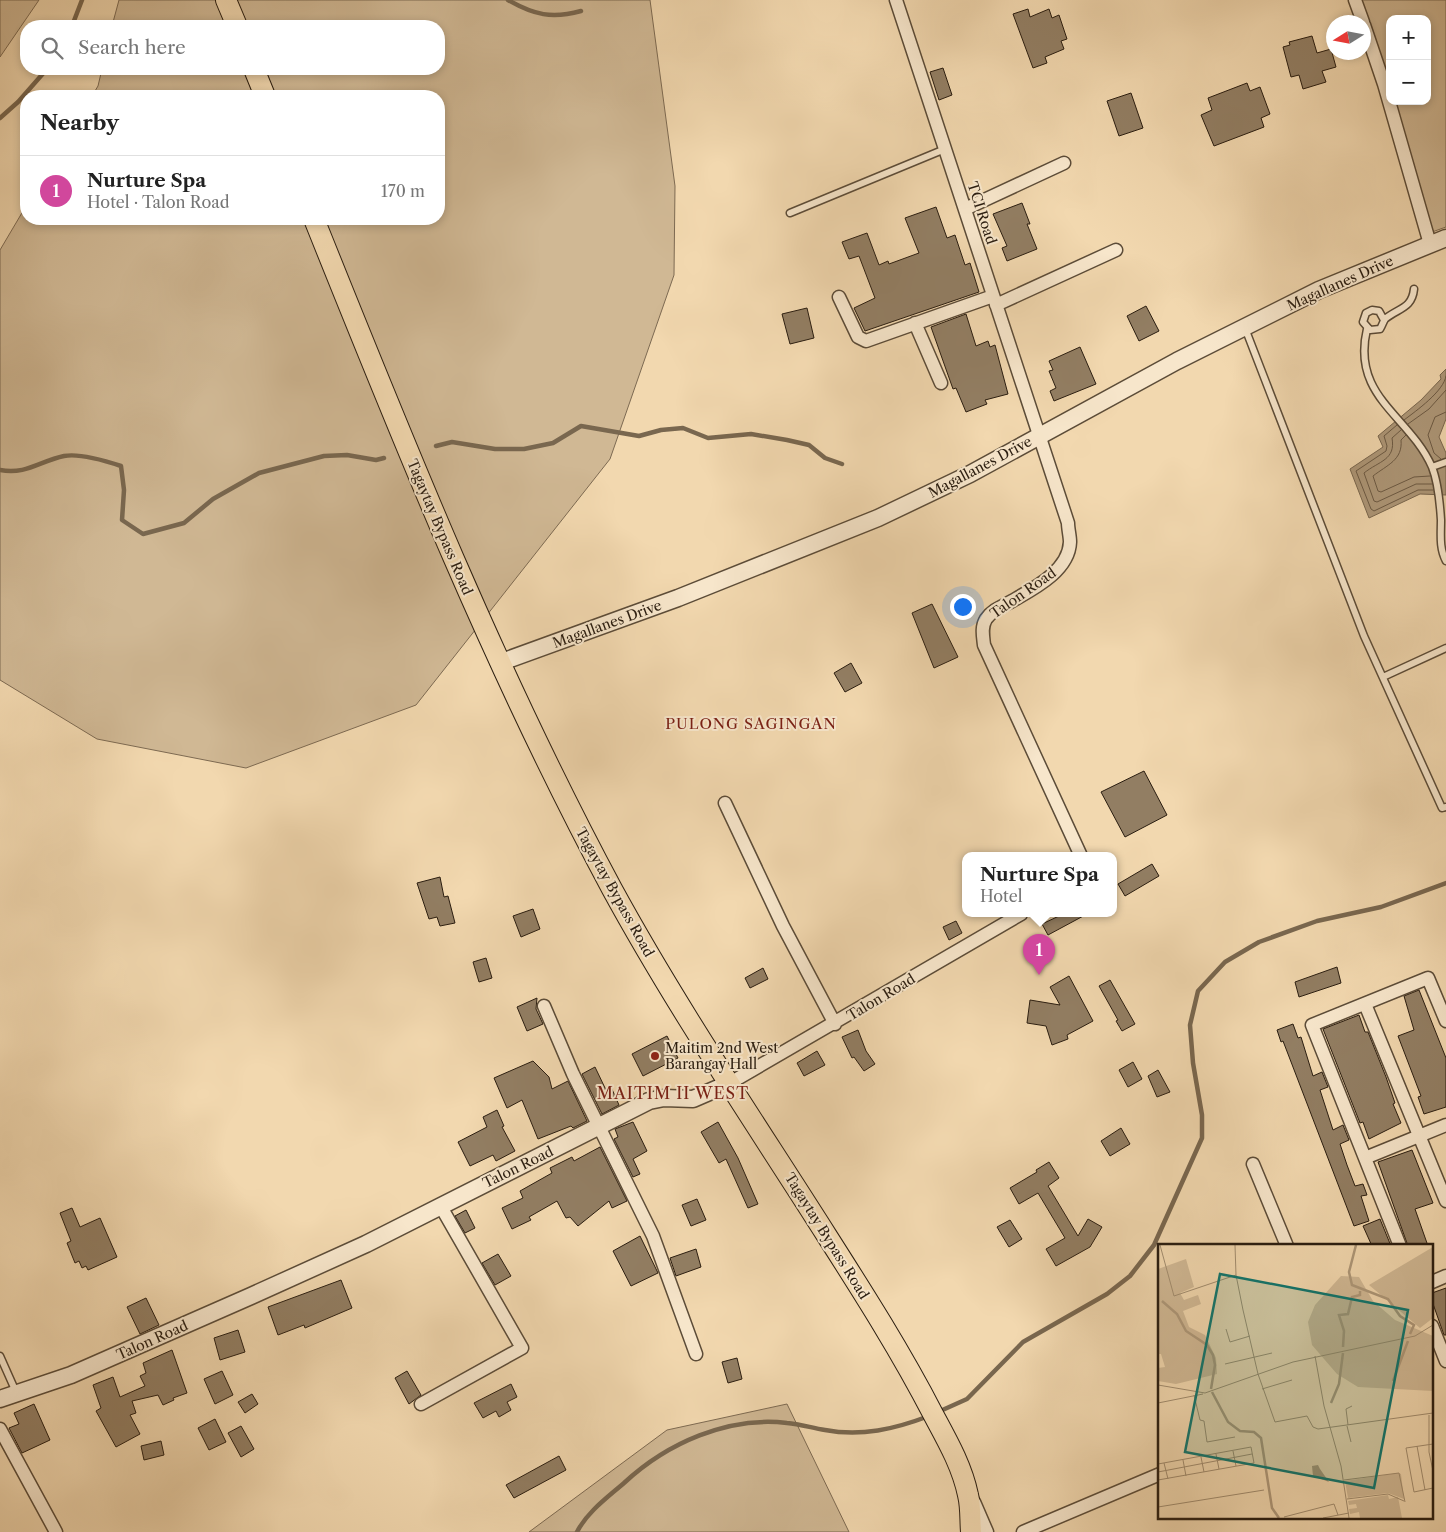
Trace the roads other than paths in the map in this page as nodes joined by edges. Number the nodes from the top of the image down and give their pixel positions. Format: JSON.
{"nodes":[{"id":1,"x":226,"y":0,"type":"edge"},
{"id":2,"x":896,"y":0,"type":"edge"},
{"id":3,"x":1355,"y":0,"type":"edge"},
{"id":4,"x":1360,"y":15,"type":"edge"},
{"id":5,"x":234,"y":20,"type":"edge"},
{"id":6,"x":1371,"y":47,"type":"edge"},
{"id":7,"x":256,"y":75,"type":"edge"},
{"id":8,"x":263,"y":90,"type":"edge"},
{"id":9,"x":945,"y":149,"type":"junction"},
{"id":10,"x":1064,"y":163,"type":"dead end"},
{"id":11,"x":965,"y":209,"type":"junction"},
{"id":12,"x":790,"y":213,"type":"dead end"},
{"id":13,"x":316,"y":225,"type":"edge"},
{"id":14,"x":1446,"y":238,"type":"edge"},
{"id":15,"x":1430,"y":244,"type":"junction"},
{"id":16,"x":1116,"y":250,"type":"dead end"},
{"id":17,"x":1414,"y":289,"type":"dead end"},
{"id":18,"x":839,"y":297,"type":"dead end"},
{"id":19,"x":994,"y":301,"type":"junction"},
{"id":20,"x":1384,"y":320,"type":"junction"},
{"id":21,"x":915,"y":323,"type":"junction"},
{"id":22,"x":1245,"y":327,"type":"junction"},
{"id":23,"x":1367,"y":328,"type":"junction"},
{"id":24,"x":941,"y":384,"type":"dead end"},
{"id":25,"x":1039,"y":435,"type":"junction"},
{"id":26,"x":1446,"y":462,"type":"edge"},
{"id":27,"x":1432,"y":468,"type":"junction"},
{"id":28,"x":1446,"y":561,"type":"edge"},
{"id":29,"x":1446,"y":648,"type":"edge"},
{"id":30,"x":499,"y":663,"type":"junction"},
{"id":31,"x":1384,"y":677,"type":"junction"},
{"id":32,"x":725,"y":803,"type":"dead end"},
{"id":33,"x":1446,"y":807,"type":"edge"},
{"id":34,"x":1079,"y":852,"type":"edge"},
{"id":35,"x":1016,"y":917,"type":"edge"},
{"id":36,"x":1365,"y":1004,"type":"junction"},
{"id":37,"x":544,"y":1006,"type":"dead end"},
{"id":38,"x":1446,"y":1022,"type":"edge"},
{"id":39,"x":835,"y":1024,"type":"junction"},
{"id":40,"x":730,"y":1084,"type":"junction"},
{"id":41,"x":1446,"y":1125,"type":"edge"},
{"id":42,"x":600,"y":1127,"type":"junction"},
{"id":43,"x":1419,"y":1136,"type":"junction"},
{"id":44,"x":1365,"y":1158,"type":"junction"},
{"id":45,"x":1253,"y":1164,"type":"dead end"},
{"id":46,"x":1446,"y":1201,"type":"edge"},
{"id":47,"x":440,"y":1205,"type":"junction"},
{"id":48,"x":1286,"y":1244,"type":"edge"},
{"id":49,"x":1399,"y":1244,"type":"edge"},
{"id":50,"x":1446,"y":1276,"type":"edge"},
{"id":51,"x":1434,"y":1281,"type":"edge"},
{"id":52,"x":1434,"y":1331,"type":"edge"},
{"id":53,"x":696,"y":1354,"type":"dead end"},
{"id":54,"x":0,"y":1356,"type":"edge"},
{"id":55,"x":1446,"y":1361,"type":"edge"},
{"id":56,"x":17,"y":1393,"type":"junction"},
{"id":57,"x":0,"y":1399,"type":"edge"},
{"id":58,"x":421,"y":1404,"type":"dead end"},
{"id":59,"x":0,"y":1428,"type":"edge"},
{"id":60,"x":960,"y":1466,"type":"junction"},
{"id":61,"x":1158,"y":1475,"type":"edge"},
{"id":62,"x":56,"y":1532,"type":"edge"},
{"id":63,"x":971,"y":1532,"type":"edge"},
{"id":64,"x":987,"y":1532,"type":"edge"},
{"id":65,"x":1024,"y":1532,"type":"edge"}],
"edges":[{"from":1,"to":5,"type":"main road"},
{"from":2,"to":9,"type":"street","name":"TCI Road"},
{"from":3,"to":4,"type":"street"},
{"from":6,"to":15,"type":"street"},
{"from":7,"to":8,"type":"main road"},
{"from":9,"to":11,"type":"street","name":"TCI Road"},
{"from":9,"to":12,"type":"lane"},
{"from":10,"to":11,"type":"street"},
{"from":11,"to":19,"type":"street","name":"TCI Road"},
{"from":13,"to":30,"type":"main road","name":"Tagaytay Bypass Road"},
{"from":14,"to":15,"type":"street","name":"Magallanes Drive"},
{"from":15,"to":22,"type":"street","name":"Magallanes Drive"},
{"from":16,"to":19,"type":"street"},
{"from":17,"to":20,"type":"lane"},
{"from":18,"to":21,"type":"street"},
{"from":19,"to":21,"type":"street"},
{"from":19,"to":25,"type":"street","name":"TCI Road"},
{"from":20,"to":23,"type":"lane"},
{"from":20,"to":23,"type":"lane"},
{"from":21,"to":24,"type":"street"},
{"from":22,"to":25,"type":"street","name":"Magallanes Drive"},
{"from":22,"to":31,"type":"lane"},
{"from":23,"to":27,"type":"lane"},
{"from":25,"to":30,"type":"street","name":"Magallanes Drive"},
{"from":25,"to":34,"type":"street","name":"Talon Road"},
{"from":26,"to":27,"type":"lane"},
{"from":27,"to":28,"type":"lane"},
{"from":29,"to":31,"type":"lane"},
{"from":30,"to":40,"type":"main road","name":"Tagaytay Bypass Road"},
{"from":31,"to":33,"type":"lane"},
{"from":32,"to":39,"type":"street"},
{"from":35,"to":39,"type":"street","name":"Talon Road"},
{"from":36,"to":38,"type":"street"},
{"from":36,"to":43,"type":"street"},
{"from":36,"to":44,"type":"street"},
{"from":37,"to":42,"type":"street"},
{"from":39,"to":40,"type":"street","name":"Talon Road"},
{"from":40,"to":42,"type":"street","name":"Talon Road"},
{"from":40,"to":60,"type":"main road","name":"Tagaytay Bypass Road"},
{"from":41,"to":43,"type":"street"},
{"from":42,"to":47,"type":"street","name":"Talon Road"},
{"from":42,"to":53,"type":"street"},
{"from":43,"to":44,"type":"street"},
{"from":43,"to":46,"type":"street"},
{"from":44,"to":49,"type":"street"},
{"from":45,"to":48,"type":"street"},
{"from":47,"to":56,"type":"street","name":"Talon Road"},
{"from":47,"to":58,"type":"street"},
{"from":50,"to":51,"type":"street"},
{"from":52,"to":55,"type":"street"},
{"from":54,"to":56,"type":"lane"},
{"from":56,"to":57,"type":"street","name":"Talon Road"},
{"from":59,"to":62,"type":"street"},
{"from":60,"to":63,"type":"main road","name":"Tagaytay Bypass Road"},
{"from":60,"to":64,"type":"street"},
{"from":61,"to":65,"type":"street"}]}
